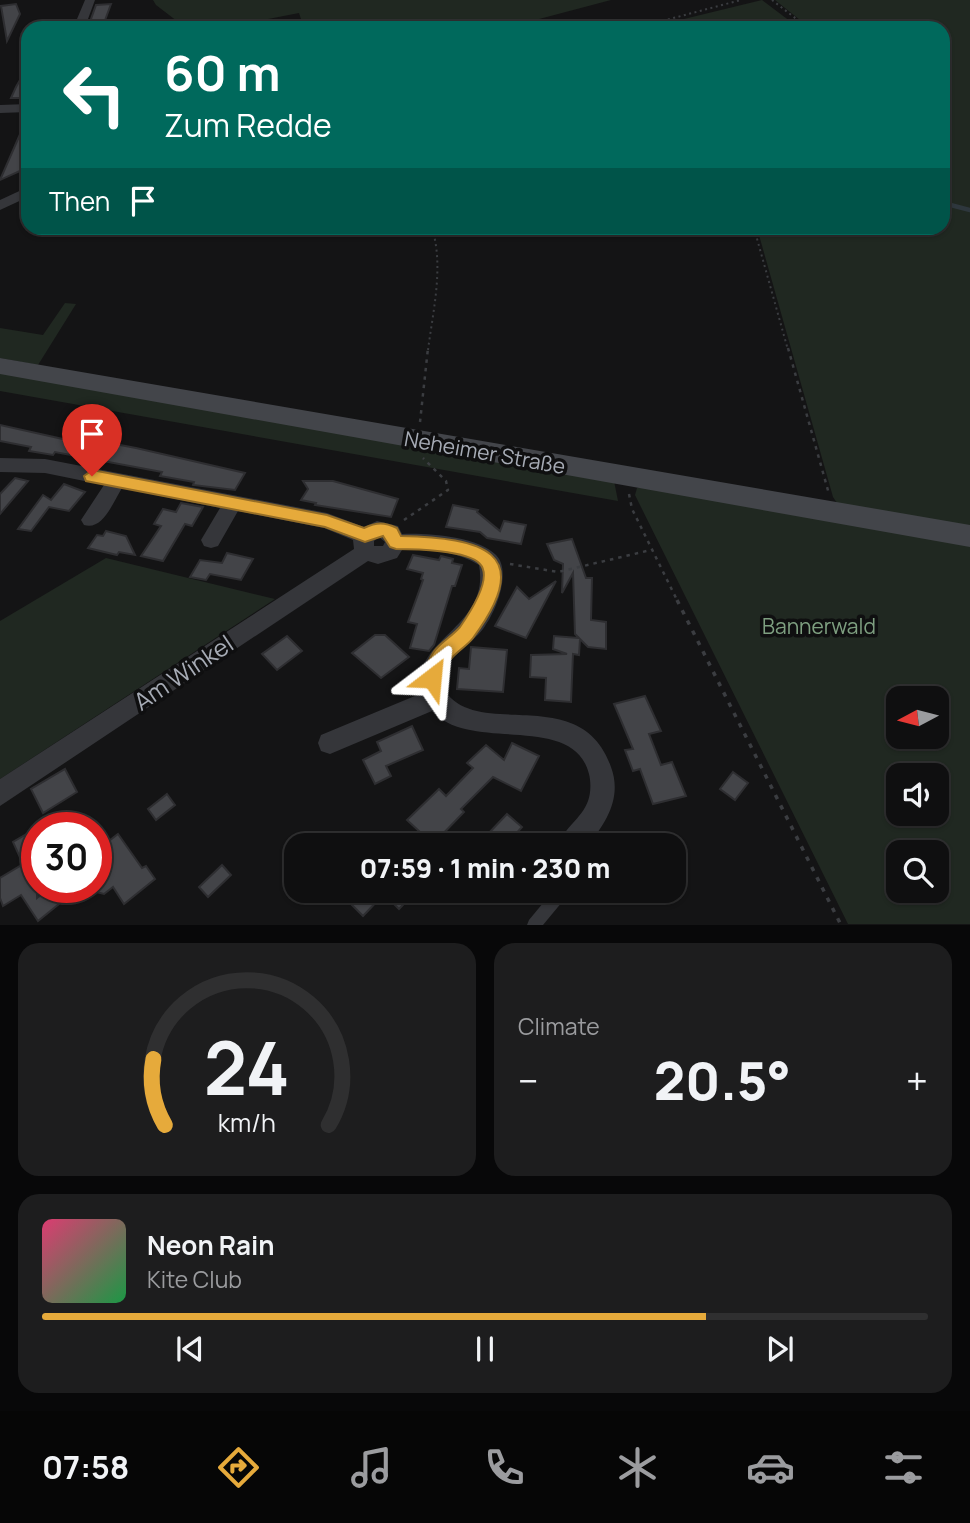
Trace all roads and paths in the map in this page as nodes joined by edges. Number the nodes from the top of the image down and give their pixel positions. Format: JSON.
{"nodes":[{"id":1,"x":90,"y":0,"type":"edge"},
{"id":2,"x":741,"y":0,"type":"edge"},
{"id":3,"x":772,"y":0,"type":"edge"},
{"id":4,"x":84,"y":21,"type":"edge"},
{"id":5,"x":662,"y":21,"type":"edge"},
{"id":6,"x":799,"y":21,"type":"edge"},
{"id":7,"x":21,"y":108,"type":"edge"},
{"id":8,"x":0,"y":109,"type":"edge"},
{"id":9,"x":21,"y":194,"type":"edge"},
{"id":10,"x":0,"y":205,"type":"edge"},
{"id":11,"x":434,"y":235,"type":"edge"},
{"id":12,"x":756,"y":235,"type":"edge"},
{"id":13,"x":0,"y":366,"type":"edge"},
{"id":14,"x":418,"y":441,"type":"junction"},
{"id":15,"x":4,"y":470,"type":"edge"},
{"id":16,"x":626,"y":477,"type":"junction"},
{"id":17,"x":117,"y":481,"type":"junction"},
{"id":18,"x":233,"y":503,"type":"junction"},
{"id":19,"x":834,"y":513,"type":"junction"},
{"id":20,"x":91,"y":520,"type":"dead end"},
{"id":21,"x":970,"y":536,"type":"edge"},
{"id":22,"x":392,"y":537,"type":"junction"},
{"id":23,"x":211,"y":540,"type":"dead end"},
{"id":24,"x":365,"y":544,"type":"junction"},
{"id":25,"x":651,"y":549,"type":"junction"},
{"id":26,"x":489,"y":561,"type":"junction"},
{"id":27,"x":435,"y":699,"type":"junction"},
{"id":28,"x":330,"y":743,"type":"dead end"},
{"id":29,"x":0,"y":794,"type":"edge"},
{"id":30,"x":580,"y":833,"type":"edge"},
{"id":31,"x":552,"y":903,"type":"edge"},
{"id":32,"x":534,"y":925,"type":"edge"},
{"id":33,"x":841,"y":925,"type":"edge"}],
"edges":[{"from":1,"to":4,"type":"street"},
{"from":2,"to":5,"type":"path"},
{"from":3,"to":6,"type":"path"},
{"from":7,"to":8,"type":"street"},
{"from":9,"to":10,"type":"street"},
{"from":11,"to":14,"type":"path"},
{"from":12,"to":19,"type":"path"},
{"from":13,"to":14,"type":"main road","name":"Neheimer Straße"},
{"from":14,"to":16,"type":"main road","name":"Neheimer Straße"},
{"from":14,"to":22,"type":"path"},
{"from":15,"to":17,"type":"street"},
{"from":16,"to":19,"type":"main road","name":"Neheimer Straße"},
{"from":16,"to":25,"type":"path"},
{"from":17,"to":18,"type":"street"},
{"from":17,"to":20,"type":"street"},
{"from":18,"to":23,"type":"street"},
{"from":18,"to":24,"type":"street"},
{"from":19,"to":21,"type":"main road","name":"Neheimer Straße"},
{"from":22,"to":24,"type":"street","name":"Am Winkel"},
{"from":22,"to":26,"type":"street"},
{"from":24,"to":29,"type":"street","name":"Am Winkel"},
{"from":25,"to":26,"type":"path"},
{"from":25,"to":33,"type":"path"},
{"from":26,"to":27,"type":"street"},
{"from":27,"to":28,"type":"street"},
{"from":27,"to":30,"type":"street"},
{"from":31,"to":32,"type":"lane"}]}
